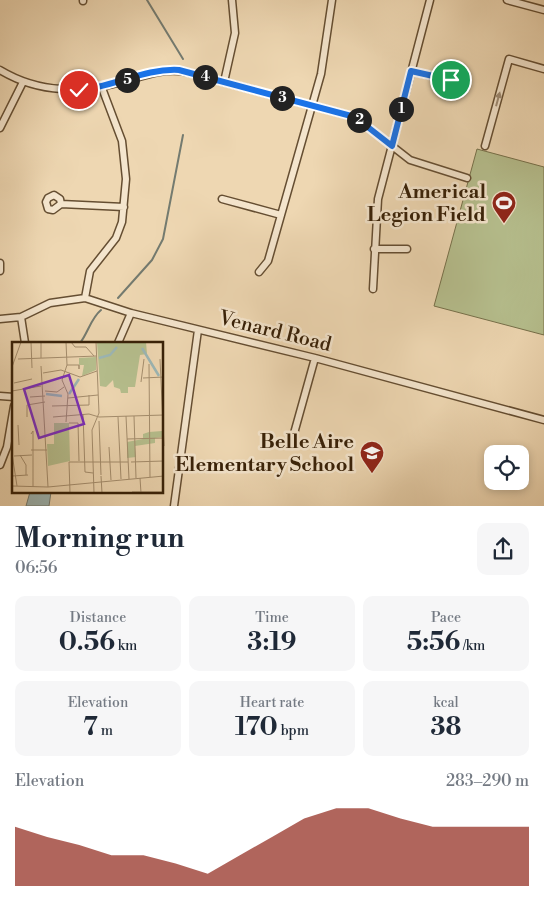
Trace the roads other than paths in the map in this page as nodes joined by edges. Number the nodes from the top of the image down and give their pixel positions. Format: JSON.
{"nodes":[{"id":1,"x":232,"y":0,"type":"edge"},
{"id":2,"x":332,"y":0,"type":"edge"},
{"id":3,"x":430,"y":0,"type":"edge"},
{"id":4,"x":507,"y":0,"type":"edge"},
{"id":5,"x":544,"y":0,"type":"edge"},
{"id":6,"x":543,"y":9,"type":"edge"},
{"id":7,"x":544,"y":69,"type":"edge"},
{"id":8,"x":0,"y":70,"type":"edge"},
{"id":9,"x":411,"y":71,"type":"junction"},
{"id":10,"x":451,"y":80,"type":"dead end"},
{"id":11,"x":22,"y":82,"type":"junction"},
{"id":12,"x":224,"y":82,"type":"junction"},
{"id":13,"x":102,"y":88,"type":"junction"},
{"id":14,"x":312,"y":106,"type":"junction"},
{"id":15,"x":0,"y":128,"type":"edge"},
{"id":16,"x":392,"y":146,"type":"junction"},
{"id":17,"x":485,"y":146,"type":"dead end"},
{"id":18,"x":468,"y":178,"type":"dead end"},
{"id":19,"x":222,"y":199,"type":"dead end"},
{"id":20,"x":61,"y":204,"type":"dead end"},
{"id":21,"x":124,"y":207,"type":"junction"},
{"id":22,"x":281,"y":215,"type":"junction"},
{"id":23,"x":374,"y":249,"type":"junction"},
{"id":24,"x":407,"y":249,"type":"dead end"},
{"id":25,"x":0,"y":263,"type":"edge"},
{"id":26,"x":0,"y":271,"type":"edge"},
{"id":27,"x":259,"y":272,"type":"dead end"},
{"id":28,"x":373,"y":289,"type":"dead end"},
{"id":29,"x":85,"y":298,"type":"junction"},
{"id":30,"x":131,"y":314,"type":"junction"},
{"id":31,"x":22,"y":317,"type":"junction"},
{"id":32,"x":0,"y":319,"type":"edge"},
{"id":33,"x":198,"y":330,"type":"junction"},
{"id":34,"x":25,"y":342,"type":"edge"},
{"id":35,"x":119,"y":342,"type":"edge"},
{"id":36,"x":315,"y":358,"type":"junction"},
{"id":37,"x":12,"y":418,"type":"edge"},
{"id":38,"x":544,"y":420,"type":"edge"},
{"id":39,"x":286,"y":445,"type":"dead end"},
{"id":40,"x":0,"y":465,"type":"edge"},
{"id":41,"x":174,"y":506,"type":"edge"}],
"edges":[{"from":1,"to":12,"type":"street"},
{"from":2,"to":14,"type":"street"},
{"from":3,"to":9,"type":"street"},
{"from":4,"to":6,"type":"street"},
{"from":5,"to":6,"type":"street"},
{"from":17,"to":7,"type":"street","one_way":true},
{"from":8,"to":11,"type":"street"},
{"from":9,"to":10,"type":"street"},
{"from":9,"to":16,"type":"street"},
{"from":11,"to":13,"type":"street"},
{"from":11,"to":15,"type":"street"},
{"from":12,"to":13,"type":"street"},
{"from":12,"to":14,"type":"street"},
{"from":13,"to":21,"type":"street"},
{"from":14,"to":16,"type":"street"},
{"from":14,"to":22,"type":"street"},
{"from":16,"to":18,"type":"street"},
{"from":16,"to":23,"type":"street"},
{"from":19,"to":22,"type":"street"},
{"from":20,"to":21,"type":"street"},
{"from":21,"to":29,"type":"street"},
{"from":22,"to":27,"type":"street"},
{"from":23,"to":24,"type":"street"},
{"from":23,"to":28,"type":"street"},
{"from":25,"to":26,"type":"street"},
{"from":29,"to":30,"type":"street","name":"Venard Road"},
{"from":29,"to":31,"type":"street","name":"Venard Road"},
{"from":30,"to":33,"type":"street","name":"Venard Road"},
{"from":30,"to":35,"type":"street"},
{"from":31,"to":32,"type":"street","name":"Venard Road"},
{"from":31,"to":34,"type":"street"},
{"from":33,"to":36,"type":"street","name":"Venard Road"},
{"from":33,"to":41,"type":"street"},
{"from":36,"to":38,"type":"street","name":"Venard Road"},
{"from":36,"to":39,"type":"street"},
{"from":37,"to":40,"type":"street"}]}
